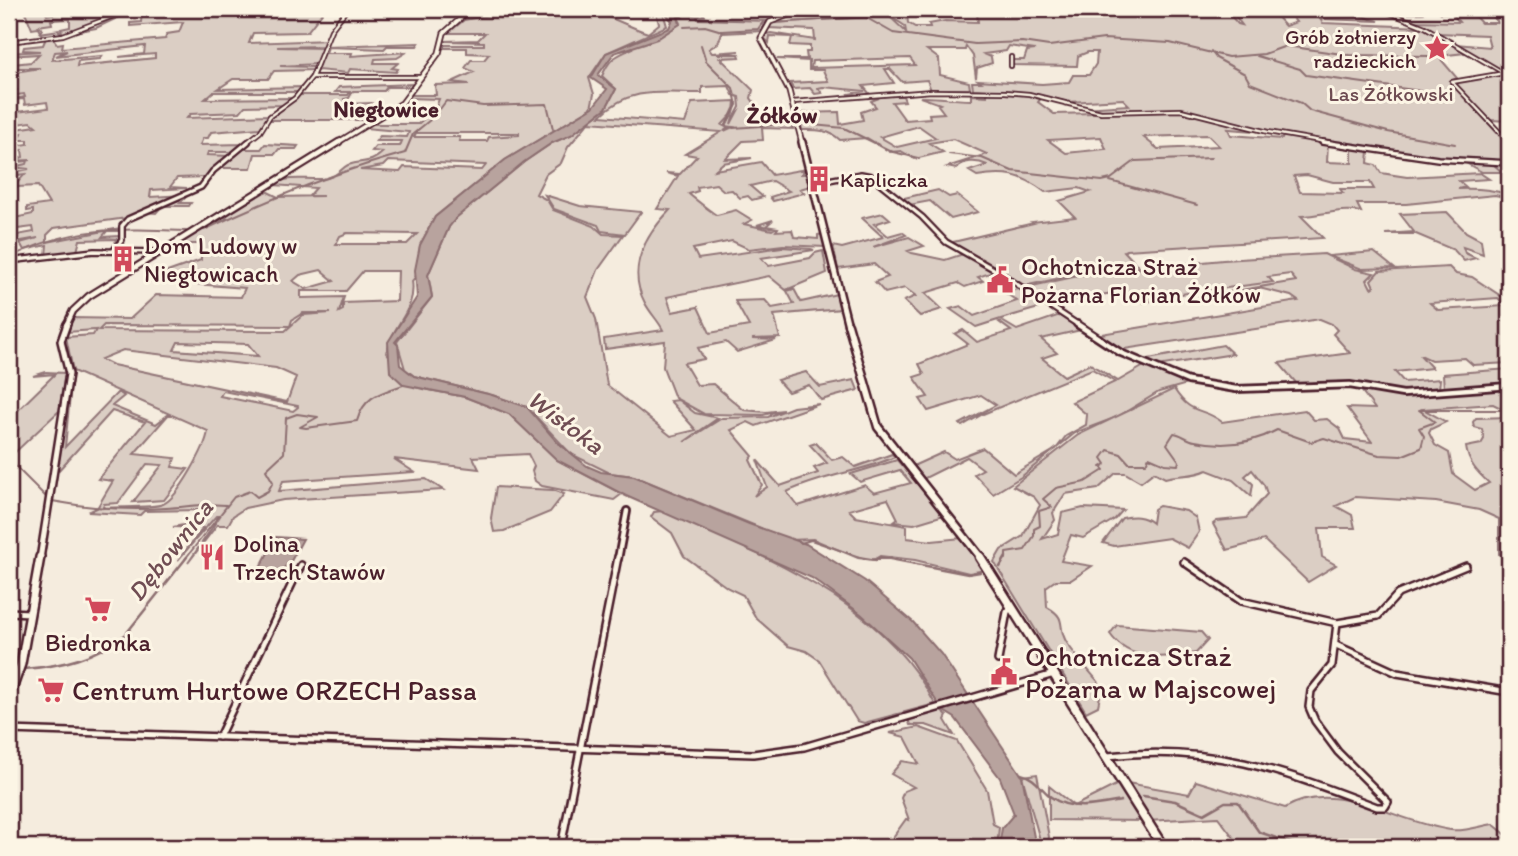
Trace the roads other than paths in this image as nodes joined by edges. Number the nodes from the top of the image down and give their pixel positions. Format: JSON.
{"nodes":[{"id":1,"x":132,"y":9,"type":"edge"},
{"id":2,"x":347,"y":9,"type":"edge"},
{"id":3,"x":471,"y":9,"type":"edge"},
{"id":4,"x":804,"y":9,"type":"edge"},
{"id":5,"x":1380,"y":9,"type":"edge"},
{"id":6,"x":9,"y":42,"type":"edge"},
{"id":7,"x":1012,"y":57,"type":"dead end"},
{"id":8,"x":1011,"y":66,"type":"dead end"},
{"id":9,"x":1500,"y":74,"type":"junction"},
{"id":10,"x":1509,"y":76,"type":"edge"},
{"id":11,"x":312,"y":77,"type":"junction"},
{"id":12,"x":420,"y":77,"type":"junction"},
{"id":13,"x":793,"y":102,"type":"junction"},
{"id":14,"x":1509,"y":142,"type":"edge"},
{"id":15,"x":1509,"y":163,"type":"edge"},
{"id":16,"x":812,"y":183,"type":"junction"},
{"id":17,"x":114,"y":250,"type":"junction"},
{"id":18,"x":162,"y":252,"type":"junction"},
{"id":19,"x":9,"y":261,"type":"edge"},
{"id":20,"x":1509,"y":386,"type":"edge"},
{"id":21,"x":627,"y":511,"type":"dead end"},
{"id":22,"x":1184,"y":562,"type":"dead end"},
{"id":23,"x":301,"y":565,"type":"dead end"},
{"id":24,"x":1466,"y":566,"type":"dead end"},
{"id":25,"x":1013,"y":606,"type":"junction"},
{"id":26,"x":9,"y":612,"type":"edge"},
{"id":27,"x":31,"y":614,"type":"junction"},
{"id":28,"x":1337,"y":623,"type":"junction"},
{"id":29,"x":1336,"y":645,"type":"junction"},
{"id":30,"x":998,"y":660,"type":"dead end"},
{"id":31,"x":1055,"y":673,"type":"junction"},
{"id":32,"x":1509,"y":692,"type":"edge"},
{"id":33,"x":9,"y":698,"type":"edge"},
{"id":34,"x":9,"y":730,"type":"edge"},
{"id":35,"x":219,"y":737,"type":"junction"},
{"id":36,"x":580,"y":751,"type":"junction"},
{"id":37,"x":1106,"y":756,"type":"junction"},
{"id":38,"x":561,"y":847,"type":"edge"},
{"id":39,"x":1163,"y":847,"type":"edge"}],
"edges":[{"from":1,"to":6,"type":"street"},
{"from":2,"to":11,"type":"street"},
{"from":3,"to":12,"type":"street"},
{"from":4,"to":13,"type":"main road"},
{"from":5,"to":9,"type":"street"},
{"from":7,"to":8,"type":"street"},
{"from":9,"to":10,"type":"street"},
{"from":9,"to":14,"type":"street"},
{"from":11,"to":12,"type":"street"},
{"from":11,"to":17,"type":"street"},
{"from":12,"to":18,"type":"street"},
{"from":13,"to":15,"type":"street"},
{"from":13,"to":16,"type":"main road"},
{"from":16,"to":20,"type":"street"},
{"from":16,"to":25,"type":"main road"},
{"from":17,"to":18,"type":"street"},
{"from":17,"to":19,"type":"street"},
{"from":18,"to":27,"type":"street"},
{"from":21,"to":36,"type":"street"},
{"from":22,"to":28,"type":"street"},
{"from":23,"to":35,"type":"street"},
{"from":24,"to":28,"type":"street"},
{"from":25,"to":30,"type":"street"},
{"from":25,"to":31,"type":"main road"},
{"from":26,"to":27,"type":"street"},
{"from":27,"to":33,"type":"street"},
{"from":28,"to":29,"type":"street"},
{"from":29,"to":32,"type":"street"},
{"from":29,"to":37,"type":"street"},
{"from":31,"to":36,"type":"street"},
{"from":31,"to":37,"type":"main road"},
{"from":34,"to":35,"type":"street"},
{"from":35,"to":36,"type":"street"},
{"from":36,"to":38,"type":"street"},
{"from":37,"to":39,"type":"main road"}]}
